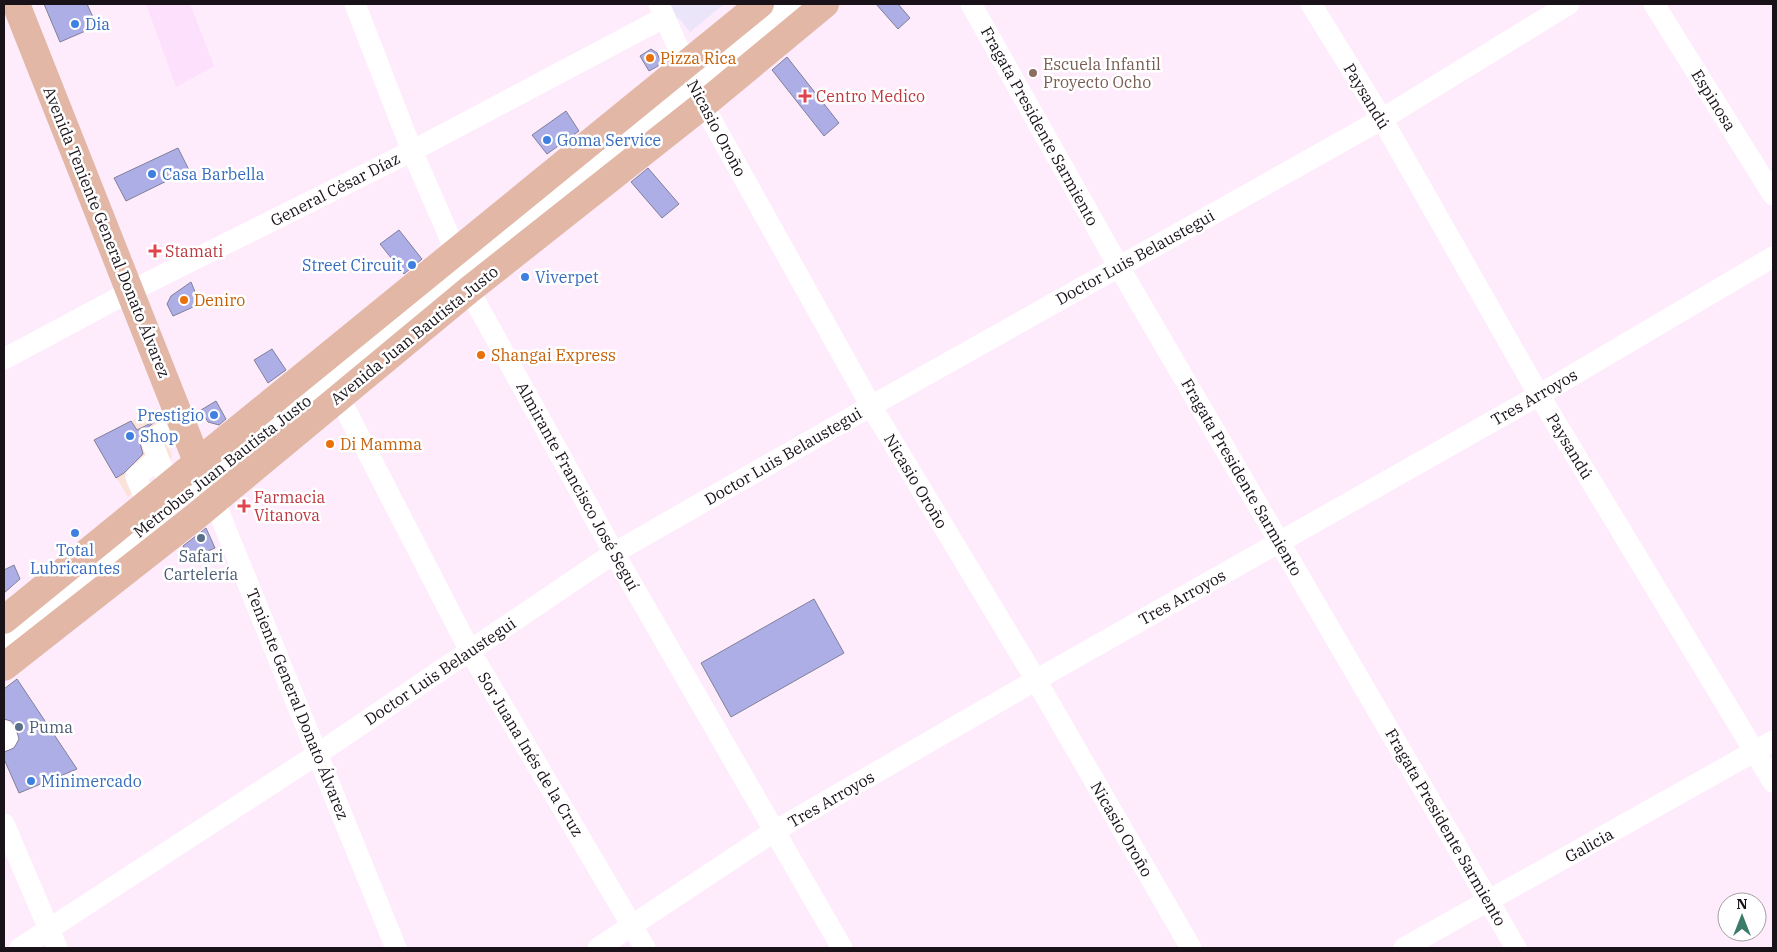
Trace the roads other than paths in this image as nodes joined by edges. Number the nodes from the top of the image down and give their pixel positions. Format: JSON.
{"nodes":[{"id":1,"x":16,"y":4,"type":"edge"},
{"id":2,"x":355,"y":4,"type":"edge"},
{"id":3,"x":760,"y":4,"type":"edge"},
{"id":4,"x":791,"y":4,"type":"edge"},
{"id":5,"x":825,"y":4,"type":"edge"},
{"id":6,"x":971,"y":4,"type":"edge"},
{"id":7,"x":1311,"y":4,"type":"edge"},
{"id":8,"x":1569,"y":4,"type":"edge"},
{"id":9,"x":1654,"y":4,"type":"edge"},
{"id":10,"x":662,"y":11,"type":"edge"},
{"id":11,"x":694,"y":86,"type":"junction"},
{"id":12,"x":1382,"y":118,"type":"junction"},
{"id":13,"x":412,"y":151,"type":"junction"},
{"id":14,"x":1773,"y":196,"type":"edge"},
{"id":15,"x":1773,"y":257,"type":"edge"},
{"id":16,"x":1119,"y":267,"type":"junction"},
{"id":17,"x":461,"y":270,"type":"junction"},
{"id":18,"x":129,"y":292,"type":"junction"},
{"id":19,"x":4,"y":358,"type":"edge"},
{"id":20,"x":1539,"y":395,"type":"junction"},
{"id":21,"x":339,"y":397,"type":"junction"},
{"id":22,"x":871,"y":406,"type":"junction"},
{"id":23,"x":182,"y":421,"type":"junction"},
{"id":24,"x":158,"y":458,"type":"junction"},
{"id":25,"x":206,"y":481,"type":"junction"},
{"id":26,"x":169,"y":485,"type":"junction"},
{"id":27,"x":147,"y":503,"type":"junction"},
{"id":28,"x":1280,"y":542,"type":"junction"},
{"id":29,"x":614,"y":553,"type":"junction"},
{"id":30,"x":4,"y":620,"type":"edge"},
{"id":31,"x":4,"y":644,"type":"edge"},
{"id":32,"x":470,"y":651,"type":"junction"},
{"id":33,"x":4,"y":667,"type":"edge"},
{"id":34,"x":1036,"y":680,"type":"junction"},
{"id":35,"x":4,"y":732,"type":"edge"},
{"id":36,"x":4,"y":740,"type":"edge"},
{"id":37,"x":1764,"y":746,"type":"edge"},
{"id":38,"x":319,"y":754,"type":"junction"},
{"id":39,"x":1773,"y":782,"type":"edge"},
{"id":40,"x":4,"y":824,"type":"edge"},
{"id":41,"x":773,"y":832,"type":"junction"},
{"id":42,"x":1490,"y":901,"type":"junction"},
{"id":43,"x":632,"y":926,"type":"junction"},
{"id":44,"x":54,"y":939,"type":"edge"},
{"id":45,"x":20,"y":948,"type":"edge"},
{"id":46,"x":396,"y":948,"type":"edge"},
{"id":47,"x":598,"y":948,"type":"edge"},
{"id":48,"x":645,"y":948,"type":"edge"},
{"id":49,"x":842,"y":948,"type":"edge"},
{"id":50,"x":1191,"y":948,"type":"edge"},
{"id":51,"x":1404,"y":948,"type":"edge"},
{"id":52,"x":1516,"y":948,"type":"edge"}],
"edges":[{"from":1,"to":18,"type":"main road","name":"Avenida Teniente General Donato Álvarez"},
{"from":2,"to":13,"type":"street","name":"Almirante Francisco José Seguí"},
{"from":3,"to":11,"type":"main road","name":"Avenida Juan Bautista Justo"},
{"from":4,"to":11,"type":"street"},
{"from":5,"to":11,"type":"main road","name":"Avenida Juan Bautista Justo"},
{"from":6,"to":16,"type":"street","name":"Fragata Presidente Sarmiento"},
{"from":7,"to":12,"type":"street","name":"Paysandú"},
{"from":8,"to":12,"type":"street","name":"Doctor Luis Belaustegui"},
{"from":9,"to":14,"type":"street","name":"Espinosa"},
{"from":10,"to":11,"type":"street","name":"Nicasio Oroño"},
{"from":10,"to":13,"type":"street","name":"General César Díaz"},
{"from":11,"to":17,"type":"main road","name":"Avenida Juan Bautista Justo"},
{"from":11,"to":17,"type":"main road","name":"Avenida Juan Bautista Justo"},
{"from":11,"to":17,"type":"street"},
{"from":11,"to":22,"type":"street","name":"Nicasio Oroño"},
{"from":12,"to":16,"type":"street","name":"Doctor Luis Belaustegui"},
{"from":12,"to":20,"type":"street","name":"Paysandú"},
{"from":13,"to":17,"type":"street","name":"Almirante Francisco José Seguí"},
{"from":13,"to":18,"type":"street","name":"General César Díaz"},
{"from":15,"to":20,"type":"street","name":"Tres Arroyos"},
{"from":16,"to":22,"type":"street","name":"Doctor Luis Belaustegui"},
{"from":16,"to":28,"type":"street","name":"Fragata Presidente Sarmiento"},
{"from":17,"to":21,"type":"main road","name":"Avenida Juan Bautista Justo"},
{"from":17,"to":25,"type":"main road","name":"Avenida Juan Bautista Justo"},
{"from":17,"to":29,"type":"street","name":"Almirante Francisco José Seguí"},
{"from":18,"to":19,"type":"street","name":"General César Díaz"},
{"from":18,"to":23,"type":"main road","name":"Avenida Teniente General Donato Álvarez"},
{"from":20,"to":28,"type":"street","name":"Tres Arroyos"},
{"from":20,"to":37,"type":"street","name":"Paysandú"},
{"from":21,"to":25,"type":"main road","name":"Avenida Juan Bautista Justo"},
{"from":21,"to":32,"type":"street","name":"Sor Juana Inés de la Cruz"},
{"from":22,"to":29,"type":"street","name":"Doctor Luis Belaustegui"},
{"from":22,"to":34,"type":"street","name":"Nicasio Oroño"},
{"from":23,"to":24,"type":"street"},
{"from":23,"to":25,"type":"main road","name":"Avenida Teniente General Donato Álvarez"},
{"from":24,"to":26,"type":"street"},
{"from":24,"to":27,"type":"street"},
{"from":25,"to":26,"type":"main road","name":"Avenida Juan Bautista Justo"},
{"from":25,"to":31,"type":"street","name":"Metrobus Juan Bautista Justo"},
{"from":25,"to":33,"type":"main road","name":"Avenida Juan Bautista Justo"},
{"from":25,"to":38,"type":"street","name":"Teniente General Donato Álvarez"},
{"from":26,"to":27,"type":"main road","name":"Avenida Juan Bautista Justo"},
{"from":27,"to":30,"type":"main road","name":"Avenida Juan Bautista Justo"},
{"from":28,"to":34,"type":"street","name":"Tres Arroyos"},
{"from":28,"to":42,"type":"street","name":"Fragata Presidente Sarmiento"},
{"from":29,"to":32,"type":"street","name":"Doctor Luis Belaustegui"},
{"from":29,"to":41,"type":"street","name":"Almirante Francisco José Seguí"},
{"from":32,"to":38,"type":"street","name":"Doctor Luis Belaustegui"},
{"from":32,"to":43,"type":"street","name":"Sor Juana Inés de la Cruz"},
{"from":34,"to":41,"type":"street","name":"Tres Arroyos"},
{"from":34,"to":50,"type":"street","name":"Nicasio Oroño"},
{"from":35,"to":36,"type":"street"},
{"from":37,"to":39,"type":"street","name":"Paysandú"},
{"from":37,"to":42,"type":"street","name":"Galicia"},
{"from":38,"to":44,"type":"street","name":"Doctor Luis Belaustegui"},
{"from":38,"to":46,"type":"street","name":"Teniente General Donato Álvarez"},
{"from":40,"to":44,"type":"street"},
{"from":41,"to":43,"type":"street","name":"Tres Arroyos"},
{"from":41,"to":49,"type":"street","name":"Almirante Francisco José Seguí"},
{"from":42,"to":51,"type":"street","name":"Galicia"},
{"from":42,"to":52,"type":"street","name":"Fragata Presidente Sarmiento"},
{"from":43,"to":47,"type":"street","name":"Tres Arroyos"},
{"from":43,"to":48,"type":"street","name":"Sor Juana Inés de la Cruz"},
{"from":44,"to":45,"type":"street","name":"Doctor Luis Belaustegui"}]}
